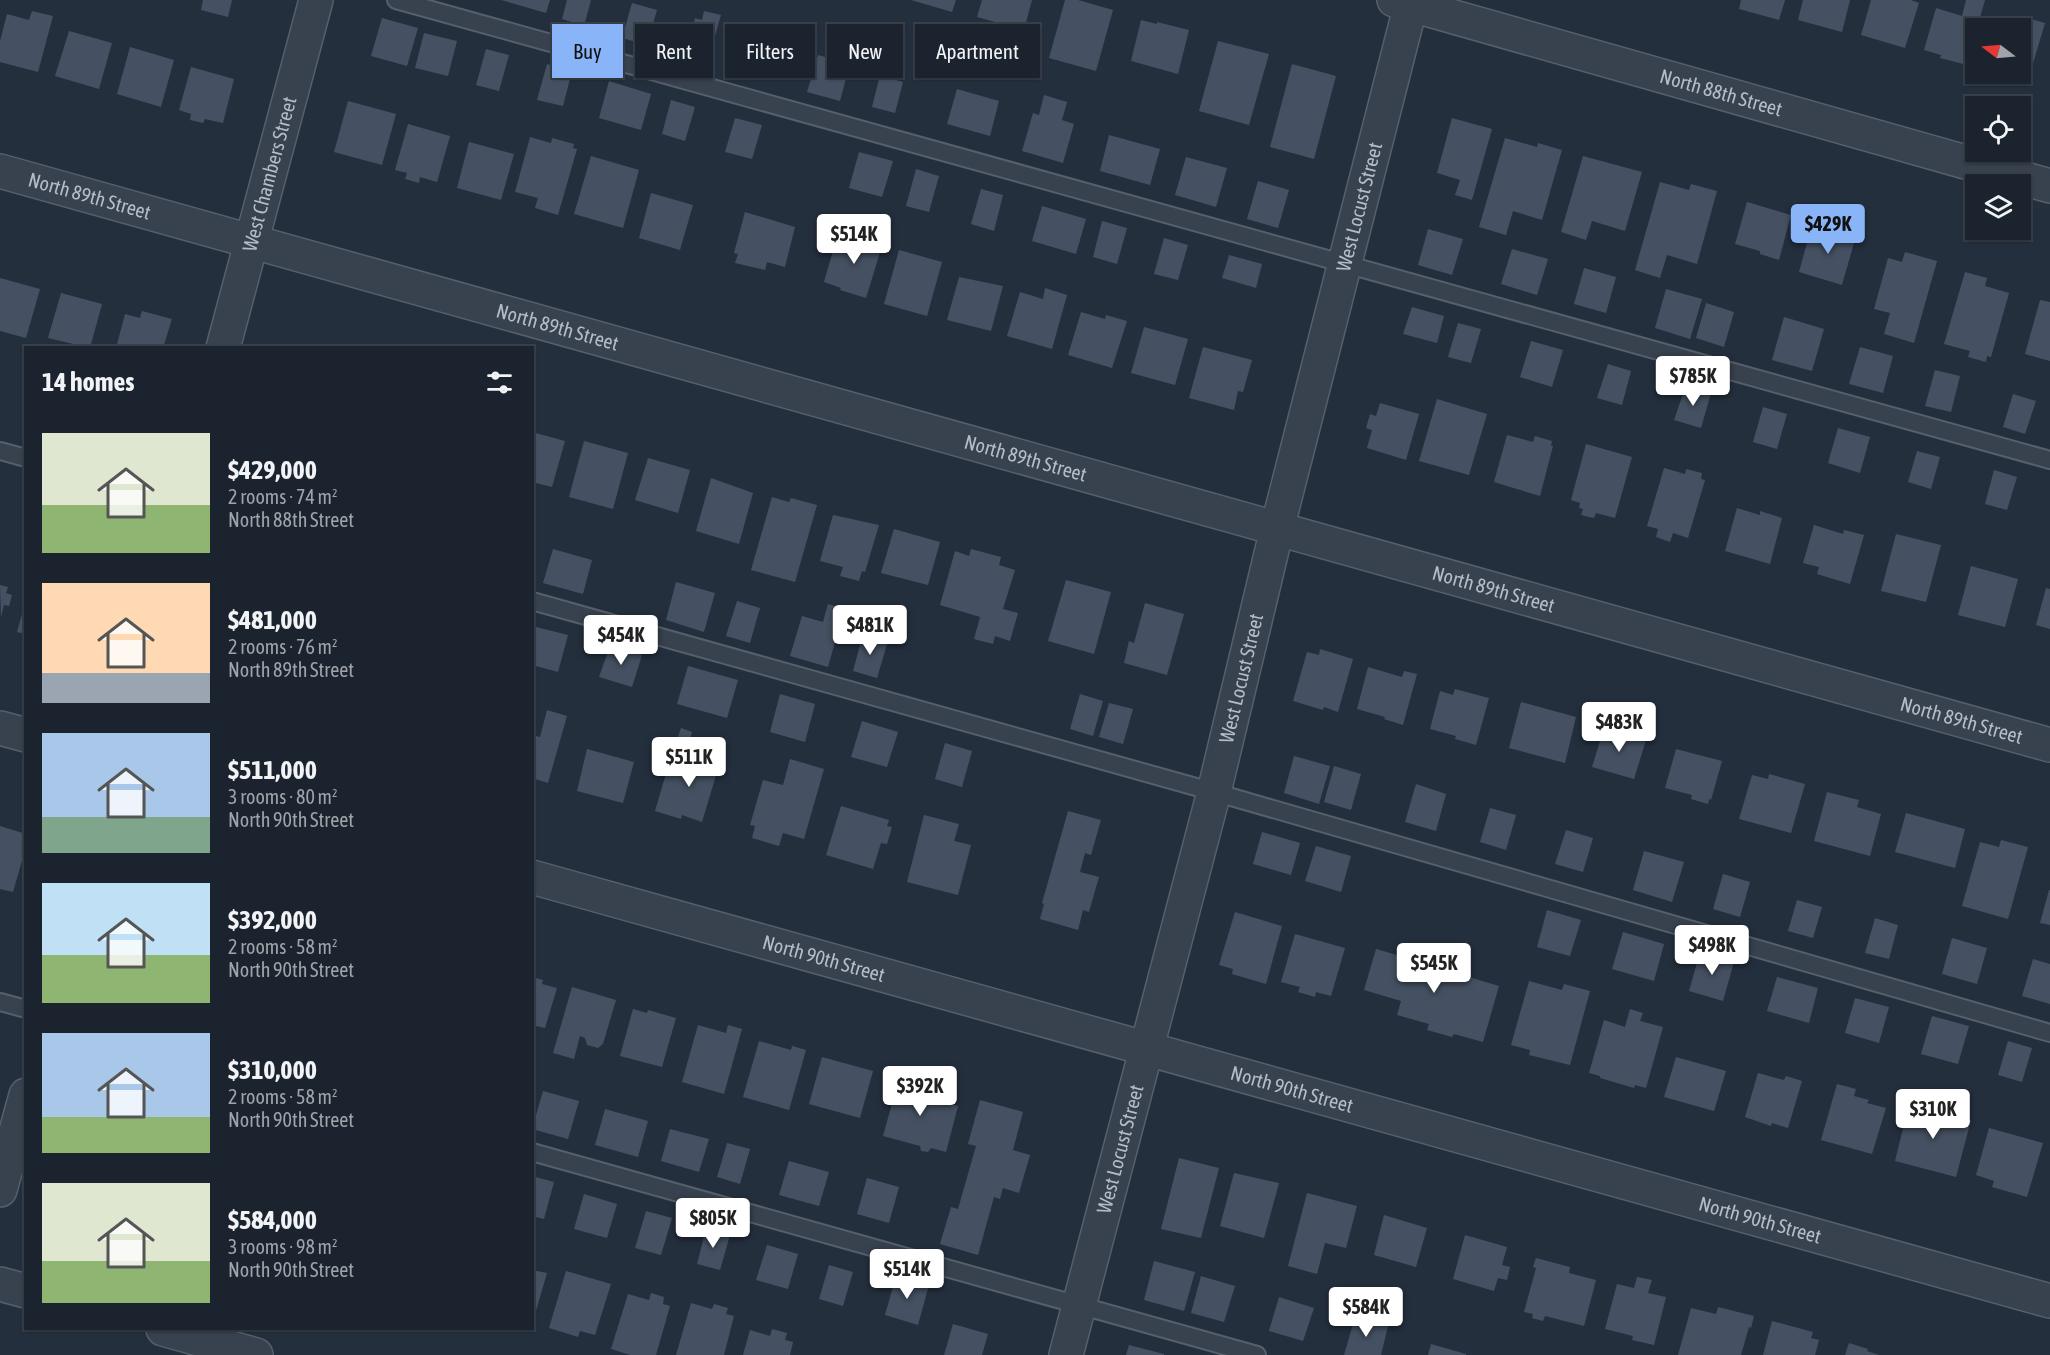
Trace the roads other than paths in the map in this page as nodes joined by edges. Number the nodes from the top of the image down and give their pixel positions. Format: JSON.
{"nodes":[{"id":1,"x":316,"y":0,"type":"edge"},
{"id":2,"x":396,"y":0,"type":"edge"},
{"id":3,"x":1405,"y":2,"type":"edge"},
{"id":4,"x":0,"y":171,"type":"edge"},
{"id":5,"x":2050,"y":186,"type":"edge"},
{"id":6,"x":250,"y":243,"type":"junction"},
{"id":7,"x":1346,"y":265,"type":"junction"},
{"id":8,"x":224,"y":346,"type":"edge"},
{"id":9,"x":0,"y":451,"type":"edge"},
{"id":10,"x":24,"y":457,"type":"edge"},
{"id":11,"x":2050,"y":460,"type":"edge"},
{"id":12,"x":1277,"y":529,"type":"junction"},
{"id":13,"x":534,"y":602,"type":"edge"},
{"id":14,"x":0,"y":728,"type":"edge"},
{"id":15,"x":24,"y":734,"type":"edge"},
{"id":16,"x":2050,"y":745,"type":"edge"},
{"id":17,"x":1214,"y":792,"type":"junction"},
{"id":18,"x":534,"y":878,"type":"edge"},
{"id":19,"x":0,"y":1002,"type":"edge"},
{"id":20,"x":24,"y":1008,"type":"edge"},
{"id":21,"x":2050,"y":1033,"type":"edge"},
{"id":22,"x":1146,"y":1048,"type":"junction"},
{"id":23,"x":24,"y":1102,"type":"edge"},
{"id":24,"x":534,"y":1153,"type":"edge"},
{"id":25,"x":0,"y":1190,"type":"edge"},
{"id":26,"x":0,"y":1284,"type":"edge"},
{"id":27,"x":24,"y":1290,"type":"edge"},
{"id":28,"x":2050,"y":1301,"type":"edge"},
{"id":29,"x":1079,"y":1305,"type":"junction"},
{"id":30,"x":167,"y":1330,"type":"edge"},
{"id":31,"x":256,"y":1355,"type":"edge"},
{"id":32,"x":1066,"y":1355,"type":"edge"},
{"id":33,"x":1257,"y":1355,"type":"edge"}],
"edges":[{"from":1,"to":6,"type":"street","name":"West Chambers Street"},
{"from":2,"to":7,"type":"lane"},
{"from":3,"to":5,"type":"street","name":"North 88th Street"},
{"from":3,"to":7,"type":"street","name":"West Locust Street"},
{"from":4,"to":6,"type":"street","name":"North 89th Street"},
{"from":6,"to":8,"type":"street","name":"West Chambers Street"},
{"from":6,"to":12,"type":"street","name":"North 89th Street"},
{"from":7,"to":11,"type":"lane"},
{"from":7,"to":12,"type":"street","name":"West Locust Street"},
{"from":9,"to":10,"type":"lane"},
{"from":12,"to":16,"type":"street","name":"North 89th Street"},
{"from":12,"to":17,"type":"street","name":"West Locust Street"},
{"from":13,"to":17,"type":"lane"},
{"from":14,"to":15,"type":"street"},
{"from":17,"to":21,"type":"lane"},
{"from":17,"to":22,"type":"street","name":"West Locust Street"},
{"from":18,"to":22,"type":"street","name":"North 90th Street"},
{"from":19,"to":20,"type":"lane"},
{"from":22,"to":28,"type":"street","name":"North 90th Street"},
{"from":22,"to":29,"type":"street","name":"West Locust Street"},
{"from":23,"to":25,"type":"street"},
{"from":24,"to":29,"type":"lane"},
{"from":26,"to":27,"type":"street"},
{"from":29,"to":32,"type":"street","name":"West Locust Street"},
{"from":29,"to":33,"type":"lane"},
{"from":30,"to":31,"type":"street"}]}
